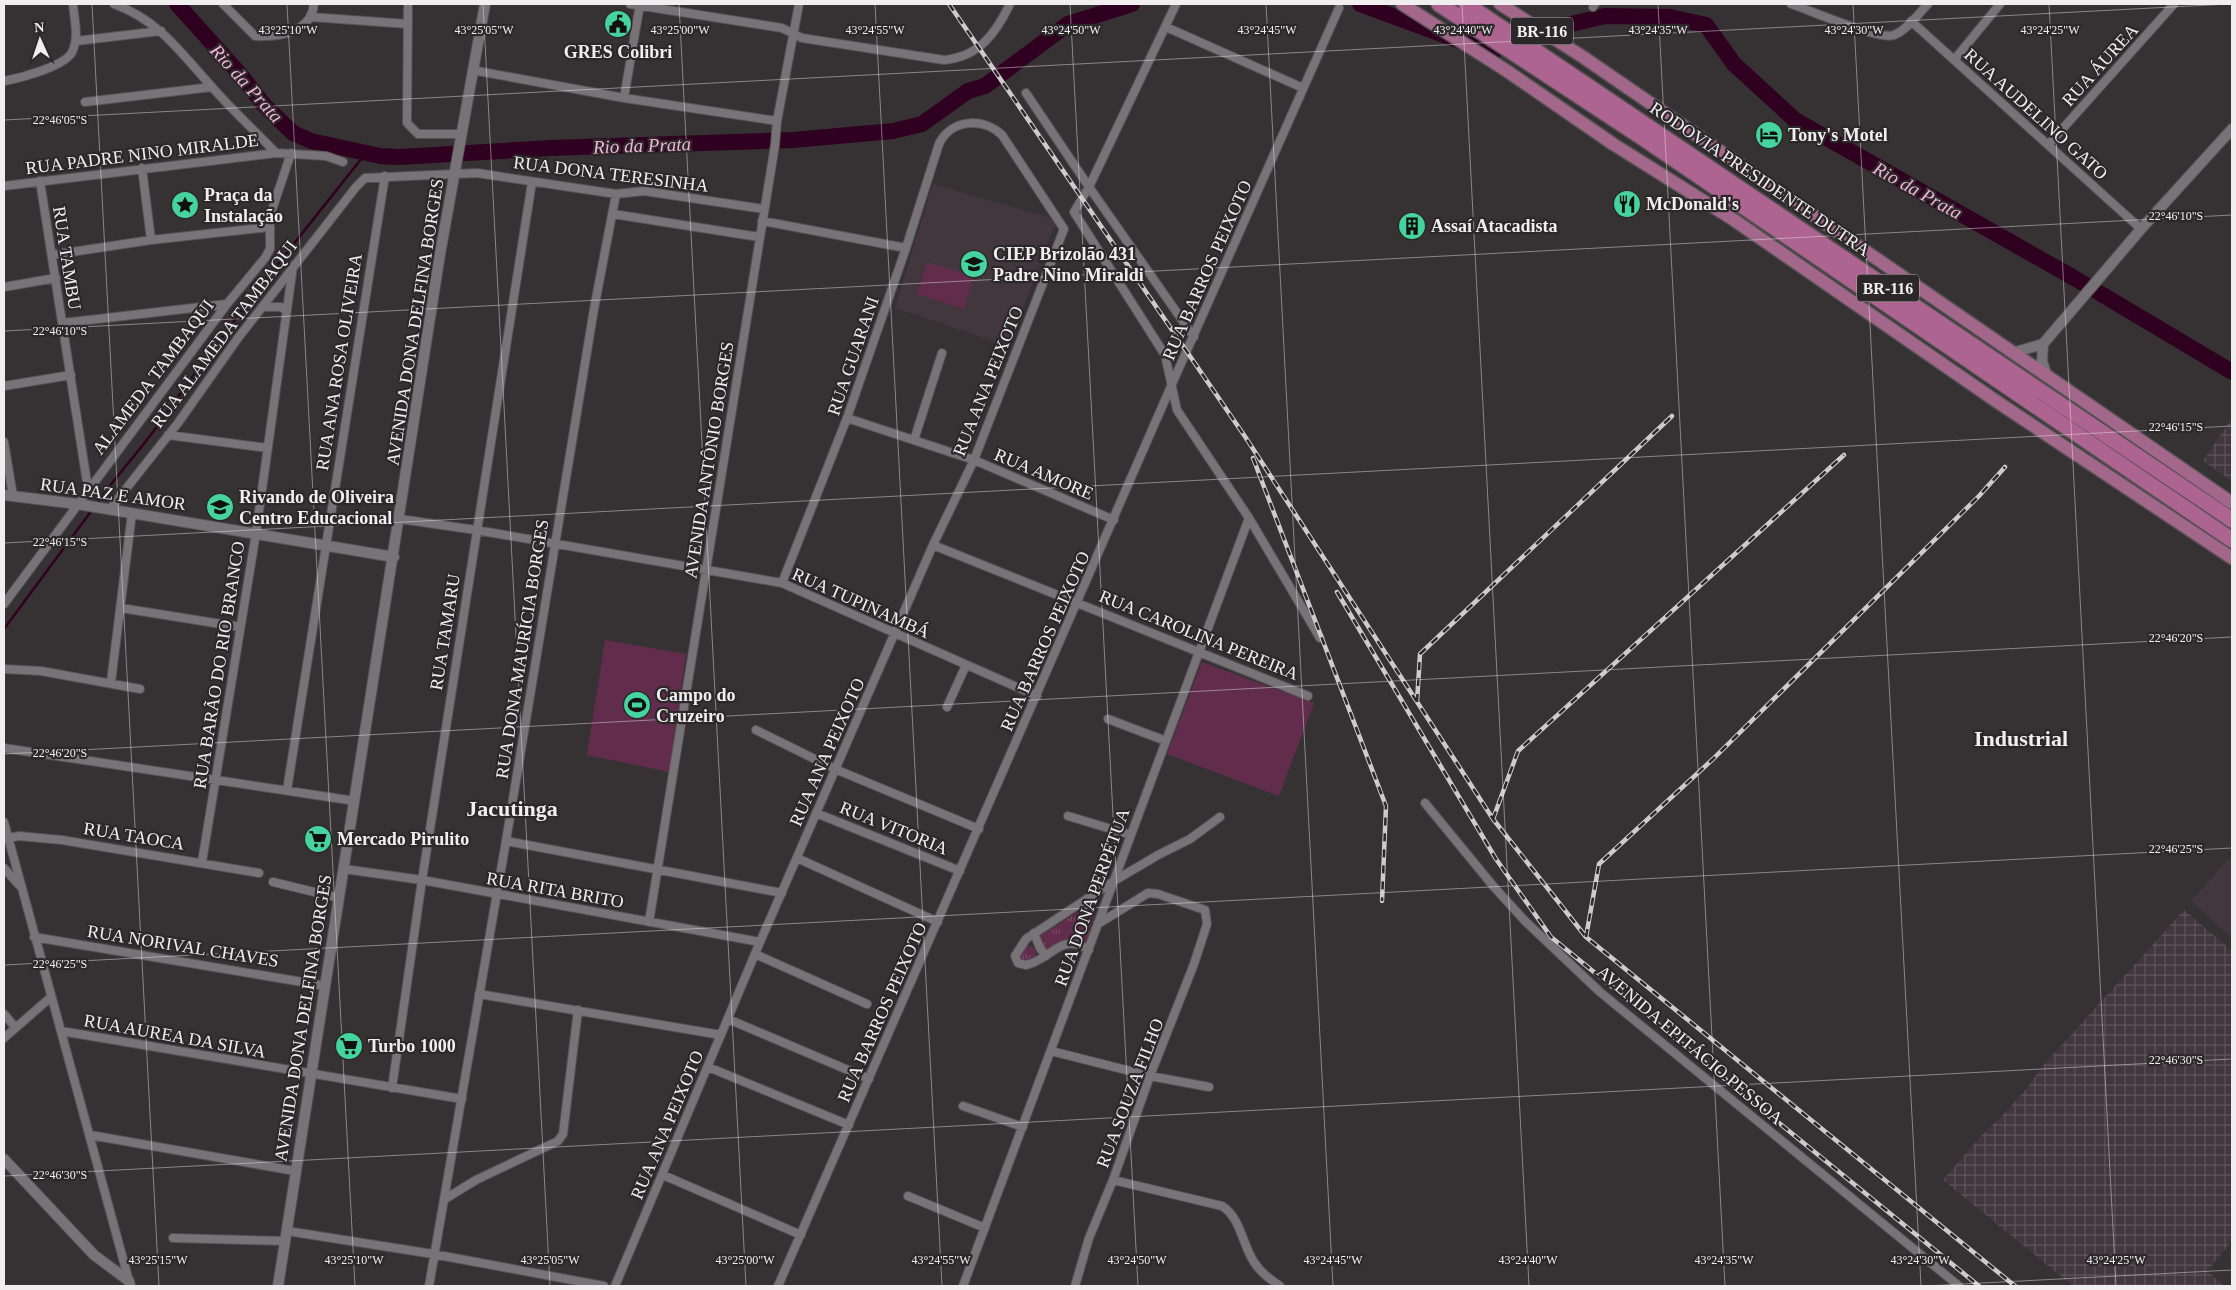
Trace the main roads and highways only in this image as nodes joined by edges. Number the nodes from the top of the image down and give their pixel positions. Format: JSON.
{"nodes":[{"id":1,"x":1402,"y":4,"type":"edge"},
{"id":2,"x":1439,"y":4,"type":"edge"},
{"id":3,"x":1501,"y":4,"type":"edge"},
{"id":4,"x":1473,"y":13,"type":"edge"},
{"id":5,"x":1539,"y":61,"type":"junction"},
{"id":6,"x":2232,"y":504,"type":"edge"},
{"id":7,"x":2188,"y":511,"type":"junction"},
{"id":8,"x":2232,"y":520,"type":"edge"},
{"id":9,"x":2232,"y":540,"type":"edge"},
{"id":10,"x":2232,"y":548,"type":"edge"},
{"id":11,"x":2232,"y":558,"type":"edge"}],
"edges":[{"from":1,"to":11,"type":"highway","number":"BR-116"},
{"from":2,"to":4,"type":"highway","name":"RODOVIA PRESIDENTE DUTRA","number":"BR-116"},
{"from":3,"to":6,"type":"highway","number":"BR-116"},
{"from":4,"to":5,"type":"highway","name":"RODOVIA PRESIDENTE DUTRA","number":"BR-116"},
{"from":5,"to":7,"type":"highway","name":"RODOVIA PRESIDENTE DUTRA","number":"BR-116"},
{"from":5,"to":8,"type":"highway","name":"RODOVIA PRESIDENTE DUTRA","number":"BR-116"},
{"from":7,"to":9,"type":"highway","name":"RODOVIA PRESIDENTE DUTRA","number":"BR-116"},
{"from":7,"to":10,"type":"highway"}]}
